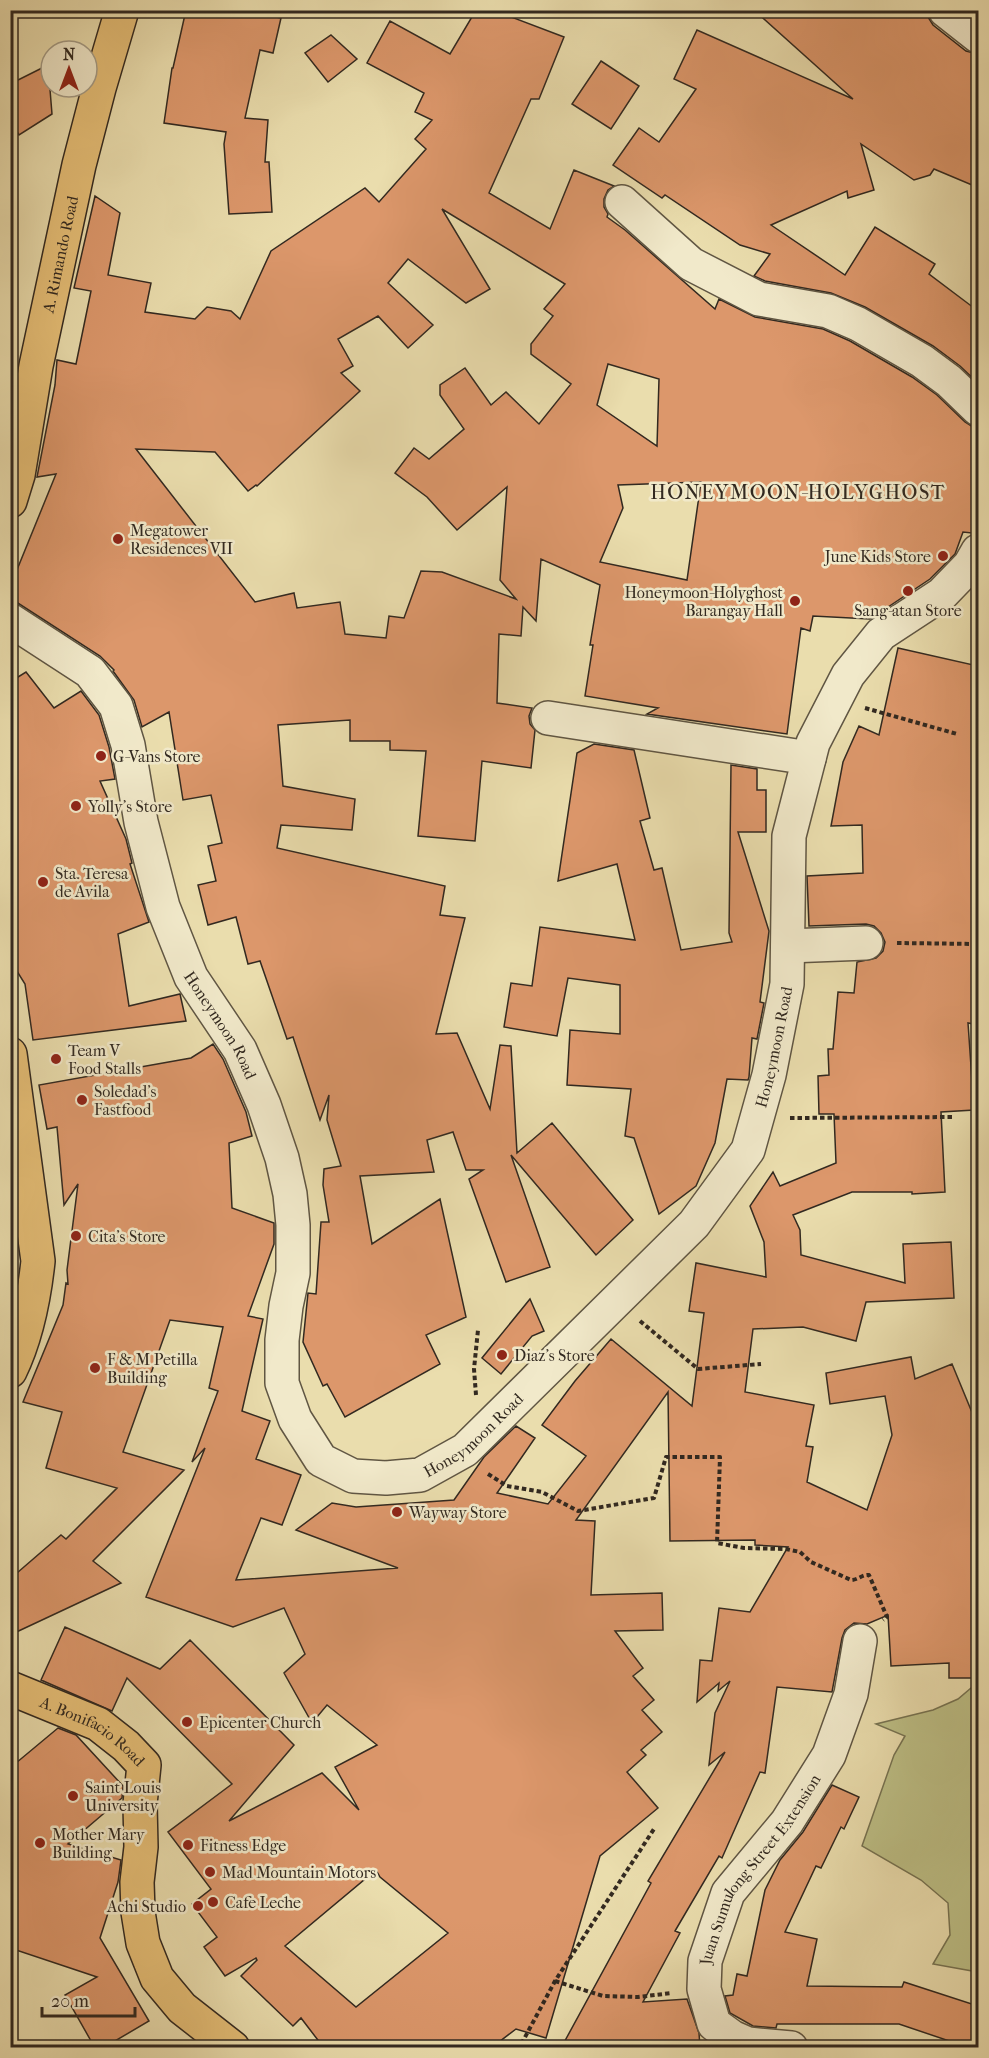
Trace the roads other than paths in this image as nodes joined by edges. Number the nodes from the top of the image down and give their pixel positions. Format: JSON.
{"nodes":[{"id":1,"x":122,"y":10,"type":"edge"},
{"id":2,"x":945,"y":10,"type":"edge"},
{"id":3,"x":978,"y":36,"type":"edge"},
{"id":4,"x":622,"y":202,"type":"dead end"},
{"id":5,"x":978,"y":409,"type":"edge"},
{"id":6,"x":10,"y":501,"type":"edge"},
{"id":7,"x":978,"y":551,"type":"edge"},
{"id":8,"x":10,"y":620,"type":"edge"},
{"id":9,"x":549,"y":718,"type":"dead end"},
{"id":10,"x":809,"y":758,"type":"junction"},
{"id":11,"x":866,"y":943,"type":"road end"},
{"id":12,"x":788,"y":946,"type":"junction"},
{"id":13,"x":10,"y":1054,"type":"edge"},
{"id":14,"x":10,"y":1371,"type":"edge"},
{"id":15,"x":860,"y":1641,"type":"road end"},
{"id":16,"x":10,"y":1688,"type":"edge"},
{"id":17,"x":233,"y":2048,"type":"edge"},
{"id":18,"x":791,"y":2048,"type":"edge"}],
"edges":[{"from":1,"to":6,"type":"main road","name":"A. Rimando Road"},
{"from":2,"to":3,"type":"street"},
{"from":4,"to":5,"type":"street"},
{"from":7,"to":10,"type":"street","name":"Honeymoon Road"},
{"from":8,"to":12,"type":"street","name":"Honeymoon Road"},
{"from":9,"to":10,"type":"street"},
{"from":10,"to":12,"type":"street","name":"Honeymoon Road"},
{"from":11,"to":12,"type":"street"},
{"from":13,"to":14,"type":"main road"},
{"from":15,"to":18,"type":"street","name":"Juan Sumulong Street Extension"},
{"from":16,"to":17,"type":"main road","name":"A. Bonifacio Road"}]}
